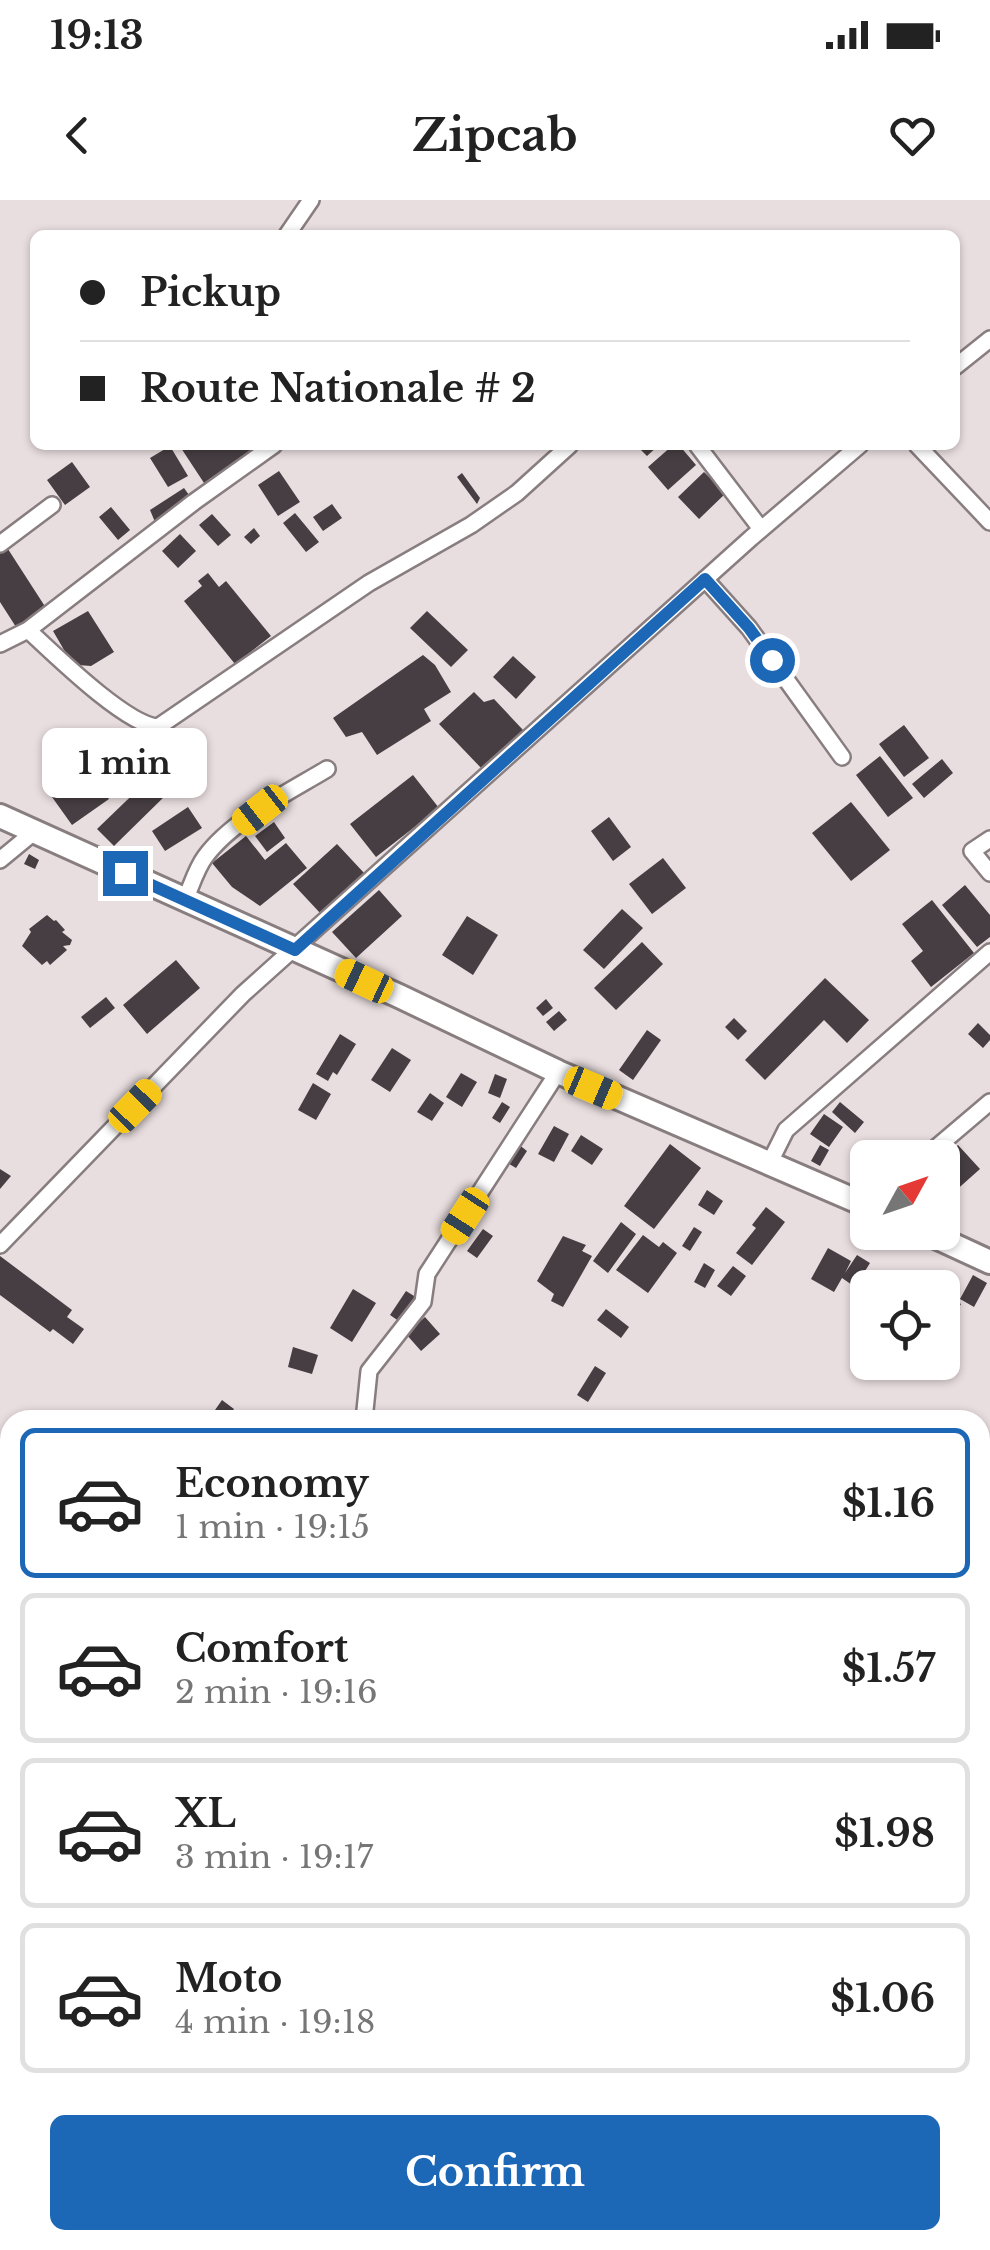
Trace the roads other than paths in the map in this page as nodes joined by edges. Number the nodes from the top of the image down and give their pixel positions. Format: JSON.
{"nodes":[{"id":1,"x":311,"y":200,"type":"edge"},
{"id":2,"x":291,"y":230,"type":"edge"},
{"id":3,"x":990,"y":338,"type":"edge"},
{"id":4,"x":960,"y":363,"type":"edge"},
{"id":5,"x":267,"y":450,"type":"edge"},
{"id":6,"x":564,"y":450,"type":"edge"},
{"id":7,"x":701,"y":450,"type":"edge"},
{"id":8,"x":854,"y":450,"type":"edge"},
{"id":9,"x":922,"y":450,"type":"edge"},
{"id":10,"x":52,"y":505,"type":"dead end"},
{"id":11,"x":990,"y":522,"type":"edge"},
{"id":12,"x":761,"y":530,"type":"junction"},
{"id":13,"x":0,"y":544,"type":"edge"},
{"id":14,"x":705,"y":579,"type":"junction"},
{"id":15,"x":28,"y":630,"type":"junction"},
{"id":16,"x":0,"y":644,"type":"edge"},
{"id":17,"x":842,"y":758,"type":"dead end"},
{"id":18,"x":327,"y":769,"type":"dead end"},
{"id":19,"x":0,"y":816,"type":"edge"},
{"id":20,"x":34,"y":832,"type":"junction"},
{"id":21,"x":990,"y":839,"type":"edge"},
{"id":22,"x":0,"y":860,"type":"edge"},
{"id":23,"x":990,"y":872,"type":"edge"},
{"id":24,"x":186,"y":900,"type":"junction"},
{"id":25,"x":295,"y":950,"type":"junction"},
{"id":26,"x":990,"y":952,"type":"edge"},
{"id":27,"x":558,"y":1072,"type":"junction"},
{"id":28,"x":990,"y":1102,"type":"edge"},
{"id":29,"x":945,"y":1140,"type":"edge"},
{"id":30,"x":769,"y":1164,"type":"junction"},
{"id":31,"x":850,"y":1198,"type":"edge"},
{"id":32,"x":0,"y":1245,"type":"edge"},
{"id":33,"x":960,"y":1248,"type":"edge"},
{"id":34,"x":990,"y":1262,"type":"edge"},
{"id":35,"x":365,"y":1410,"type":"edge"}],
"edges":[{"from":1,"to":2,"type":"street"},
{"from":3,"to":4,"type":"street"},
{"from":5,"to":15,"type":"street"},
{"from":6,"to":15,"type":"street"},
{"from":7,"to":12,"type":"street"},
{"from":8,"to":12,"type":"street"},
{"from":9,"to":11,"type":"street"},
{"from":10,"to":13,"type":"street"},
{"from":12,"to":14,"type":"street"},
{"from":14,"to":17,"type":"street"},
{"from":14,"to":25,"type":"street"},
{"from":15,"to":16,"type":"street"},
{"from":18,"to":24,"type":"street"},
{"from":19,"to":20,"type":"main road"},
{"from":20,"to":22,"type":"street"},
{"from":20,"to":24,"type":"main road"},
{"from":21,"to":23,"type":"street"},
{"from":24,"to":25,"type":"main road"},
{"from":25,"to":27,"type":"main road"},
{"from":25,"to":32,"type":"street"},
{"from":26,"to":30,"type":"street"},
{"from":27,"to":30,"type":"main road"},
{"from":27,"to":35,"type":"street"},
{"from":28,"to":29,"type":"street"},
{"from":30,"to":31,"type":"main road"},
{"from":33,"to":34,"type":"main road"}]}
